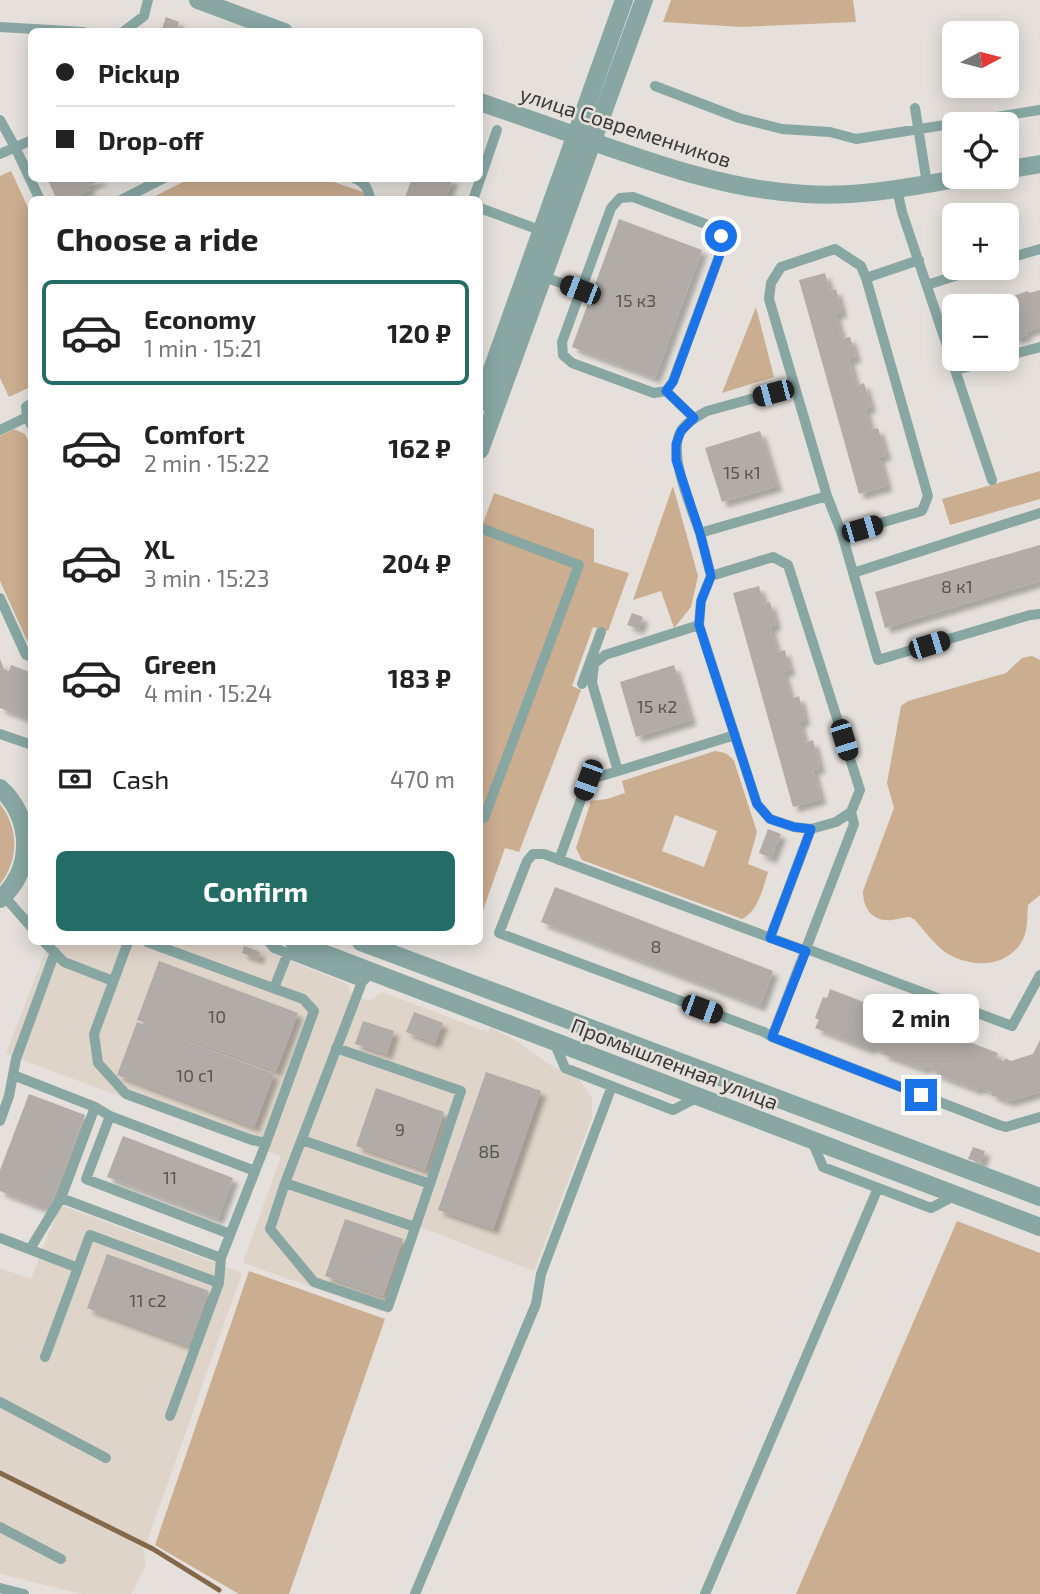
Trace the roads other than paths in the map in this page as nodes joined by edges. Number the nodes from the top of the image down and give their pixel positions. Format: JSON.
{"nodes":[{"id":1,"x":148,"y":0,"type":"edge"},
{"id":2,"x":198,"y":0,"type":"edge"},
{"id":3,"x":624,"y":0,"type":"edge"},
{"id":4,"x":644,"y":0,"type":"edge"},
{"id":5,"x":224,"y":4,"type":"edge"},
{"id":6,"x":0,"y":27,"type":"edge"},
{"id":7,"x":128,"y":28,"type":"edge"},
{"id":8,"x":266,"y":28,"type":"edge"},
{"id":9,"x":28,"y":29,"type":"edge"},
{"id":10,"x":655,"y":86,"type":"dead end"},
{"id":11,"x":483,"y":103,"type":"edge"},
{"id":12,"x":915,"y":108,"type":"dead end"},
{"id":13,"x":1040,"y":110,"type":"edge"},
{"id":14,"x":0,"y":120,"type":"edge"},
{"id":15,"x":918,"y":129,"type":"junction"},
{"id":16,"x":497,"y":130,"type":"dead end"},
{"id":17,"x":583,"y":138,"type":"junction"},
{"id":18,"x":28,"y":142,"type":"edge"},
{"id":19,"x":15,"y":148,"type":"junction"},
{"id":20,"x":0,"y":154,"type":"edge"},
{"id":21,"x":1040,"y":164,"type":"edge"},
{"id":22,"x":1019,"y":168,"type":"edge"},
{"id":23,"x":483,"y":171,"type":"edge"},
{"id":24,"x":28,"y":175,"type":"edge"},
{"id":25,"x":942,"y":181,"type":"edge"},
{"id":26,"x":156,"y":182,"type":"edge"},
{"id":27,"x":927,"y":184,"type":"junction"},
{"id":28,"x":897,"y":189,"type":"junction"},
{"id":29,"x":129,"y":196,"type":"edge"},
{"id":30,"x":483,"y":209,"type":"edge"},
{"id":31,"x":549,"y":233,"type":"junction"},
{"id":32,"x":1040,"y":248,"type":"edge"},
{"id":33,"x":1019,"y":255,"type":"edge"},
{"id":34,"x":919,"y":260,"type":"junction"},
{"id":35,"x":535,"y":273,"type":"junction"},
{"id":36,"x":866,"y":278,"type":"junction"},
{"id":37,"x":943,"y":280,"type":"edge"},
{"id":38,"x":927,"y":285,"type":"junction"},
{"id":39,"x":580,"y":290,"type":"junction"},
{"id":40,"x":591,"y":294,"type":"dead end"},
{"id":41,"x":942,"y":329,"type":"edge"},
{"id":42,"x":1040,"y":347,"type":"edge"},
{"id":43,"x":1019,"y":353,"type":"edge"},
{"id":44,"x":956,"y":371,"type":"edge"},
{"id":45,"x":795,"y":387,"type":"junction"},
{"id":46,"x":666,"y":391,"type":"junction"},
{"id":47,"x":483,"y":396,"type":"edge"},
{"id":48,"x":694,"y":418,"type":"junction"},
{"id":49,"x":28,"y":422,"type":"edge"},
{"id":50,"x":0,"y":430,"type":"edge"},
{"id":51,"x":483,"y":440,"type":"edge"},
{"id":52,"x":992,"y":480,"type":"dead end"},
{"id":53,"x":827,"y":496,"type":"junction"},
{"id":54,"x":1040,"y":513,"type":"edge"},
{"id":55,"x":483,"y":529,"type":"edge"},
{"id":56,"x":700,"y":533,"type":"junction"},
{"id":57,"x":842,"y":534,"type":"junction"},
{"id":58,"x":853,"y":573,"type":"junction"},
{"id":59,"x":711,"y":576,"type":"junction"},
{"id":60,"x":0,"y":598,"type":"edge"},
{"id":61,"x":1040,"y":614,"type":"edge"},
{"id":62,"x":699,"y":625,"type":"junction"},
{"id":63,"x":601,"y":632,"type":"dead end"},
{"id":64,"x":28,"y":656,"type":"edge"},
{"id":65,"x":592,"y":664,"type":"junction"},
{"id":66,"x":582,"y":684,"type":"dead end"},
{"id":67,"x":0,"y":734,"type":"edge"},
{"id":68,"x":735,"y":735,"type":"junction"},
{"id":69,"x":28,"y":744,"type":"edge"},
{"id":70,"x":618,"y":771,"type":"junction"},
{"id":71,"x":0,"y":789,"type":"edge"},
{"id":72,"x":13,"y":803,"type":"junction"},
{"id":73,"x":28,"y":810,"type":"edge"},
{"id":74,"x":851,"y":812,"type":"junction"},
{"id":75,"x":483,"y":818,"type":"edge"},
{"id":76,"x":811,"y":829,"type":"junction"},
{"id":77,"x":559,"y":860,"type":"junction"},
{"id":78,"x":26,"y":870,"type":"edge"},
{"id":79,"x":2,"y":898,"type":"edge"},
{"id":80,"x":28,"y":924,"type":"edge"},
{"id":81,"x":770,"y":938,"type":"junction"},
{"id":82,"x":47,"y":945,"type":"edge"},
{"id":83,"x":127,"y":945,"type":"edge"},
{"id":84,"x":155,"y":945,"type":"edge"},
{"id":85,"x":272,"y":945,"type":"edge"},
{"id":86,"x":369,"y":945,"type":"edge"},
{"id":87,"x":291,"y":947,"type":"edge"},
{"id":88,"x":806,"y":950,"type":"junction"},
{"id":89,"x":55,"y":952,"type":"junction"},
{"id":90,"x":1040,"y":975,"type":"edge"},
{"id":91,"x":368,"y":977,"type":"junction"},
{"id":92,"x":113,"y":981,"type":"junction"},
{"id":93,"x":274,"y":988,"type":"junction"},
{"id":94,"x":772,"y":1037,"type":"junction"},
{"id":95,"x":554,"y":1042,"type":"junction"},
{"id":96,"x":336,"y":1048,"type":"junction"},
{"id":97,"x":13,"y":1075,"type":"junction"},
{"id":98,"x":612,"y":1086,"type":"junction"},
{"id":99,"x":698,"y":1097,"type":"junction"},
{"id":100,"x":95,"y":1107,"type":"junction"},
{"id":101,"x":110,"y":1116,"type":"junction"},
{"id":102,"x":1040,"y":1117,"type":"edge"},
{"id":103,"x":0,"y":1121,"type":"edge"},
{"id":104,"x":302,"y":1140,"type":"junction"},
{"id":105,"x":812,"y":1140,"type":"junction"},
{"id":106,"x":266,"y":1143,"type":"junction"},
{"id":107,"x":255,"y":1171,"type":"junction"},
{"id":108,"x":285,"y":1183,"type":"junction"},
{"id":109,"x":430,"y":1184,"type":"junction"},
{"id":110,"x":878,"y":1188,"type":"junction"},
{"id":111,"x":956,"y":1195,"type":"junction"},
{"id":112,"x":1040,"y":1197,"type":"edge"},
{"id":113,"x":61,"y":1198,"type":"junction"},
{"id":114,"x":415,"y":1227,"type":"junction"},
{"id":115,"x":1040,"y":1227,"type":"edge"},
{"id":116,"x":230,"y":1234,"type":"junction"},
{"id":117,"x":0,"y":1238,"type":"edge"},
{"id":118,"x":30,"y":1250,"type":"junction"},
{"id":119,"x":221,"y":1258,"type":"junction"},
{"id":120,"x":78,"y":1268,"type":"junction"},
{"id":121,"x":219,"y":1283,"type":"junction"},
{"id":122,"x":45,"y":1357,"type":"dead end"},
{"id":123,"x":0,"y":1402,"type":"edge"},
{"id":124,"x":170,"y":1416,"type":"dead end"},
{"id":125,"x":106,"y":1458,"type":"dead end"},
{"id":126,"x":0,"y":1527,"type":"edge"},
{"id":127,"x":61,"y":1559,"type":"dead end"},
{"id":128,"x":0,"y":1588,"type":"edge"},
{"id":129,"x":24,"y":1594,"type":"edge"},
{"id":130,"x":415,"y":1594,"type":"edge"},
{"id":131,"x":705,"y":1594,"type":"edge"}],
"edges":[{"from":1,"to":7,"type":"lane"},
{"from":2,"to":5,"type":"street"},
{"from":3,"to":17,"type":"street"},
{"from":4,"to":17,"type":"street"},
{"from":5,"to":8,"type":"street"},
{"from":6,"to":9,"type":"lane"},
{"from":10,"to":15,"type":"lane"},
{"from":11,"to":17,"type":"street","name":"улица Современников"},
{"from":12,"to":15,"type":"lane"},
{"from":13,"to":15,"type":"lane"},
{"from":14,"to":19,"type":"lane"},
{"from":15,"to":27,"type":"lane"},
{"from":16,"to":23,"type":"lane"},
{"from":17,"to":28,"type":"street","name":"улица Современников"},
{"from":17,"to":31,"type":"street"},
{"from":18,"to":19,"type":"lane"},
{"from":19,"to":20,"type":"lane"},
{"from":19,"to":24,"type":"lane"},
{"from":21,"to":22,"type":"street"},
{"from":25,"to":27,"type":"street","name":"улица Современников"},
{"from":26,"to":29,"type":"lane"},
{"from":27,"to":28,"type":"street","name":"улица Современников"},
{"from":28,"to":34,"type":"lane"},
{"from":30,"to":31,"type":"lane"},
{"from":31,"to":35,"type":"street"},
{"from":32,"to":33,"type":"lane"},
{"from":34,"to":36,"type":"lane"},
{"from":34,"to":38,"type":"lane"},
{"from":35,"to":39,"type":"lane"},
{"from":35,"to":47,"type":"street"},
{"from":35,"to":51,"type":"street"},
{"from":36,"to":45,"type":"lane"},
{"from":36,"to":57,"type":"lane"},
{"from":37,"to":38,"type":"lane"},
{"from":38,"to":41,"type":"lane"},
{"from":39,"to":40,"type":"lane"},
{"from":39,"to":46,"type":"lane"},
{"from":39,"to":46,"type":"lane"},
{"from":42,"to":43,"type":"lane"},
{"from":44,"to":52,"type":"lane"},
{"from":45,"to":48,"type":"lane"},
{"from":45,"to":53,"type":"lane"},
{"from":46,"to":48,"type":"lane"},
{"from":48,"to":56,"type":"lane"},
{"from":49,"to":50,"type":"lane"},
{"from":53,"to":56,"type":"lane"},
{"from":53,"to":57,"type":"lane"},
{"from":54,"to":58,"type":"lane"},
{"from":55,"to":75,"type":"lane"},
{"from":56,"to":59,"type":"lane"},
{"from":57,"to":58,"type":"lane"},
{"from":58,"to":61,"type":"lane"},
{"from":59,"to":62,"type":"lane"},
{"from":59,"to":74,"type":"lane"},
{"from":60,"to":64,"type":"lane"},
{"from":62,"to":65,"type":"lane"},
{"from":62,"to":68,"type":"lane"},
{"from":63,"to":65,"type":"lane"},
{"from":65,"to":66,"type":"lane"},
{"from":65,"to":70,"type":"lane"},
{"from":67,"to":69,"type":"lane"},
{"from":68,"to":70,"type":"lane"},
{"from":68,"to":76,"type":"lane"},
{"from":70,"to":77,"type":"lane"},
{"from":71,"to":72,"type":"street"},
{"from":72,"to":73,"type":"street"},
{"from":72,"to":78,"type":"street"},
{"from":74,"to":76,"type":"lane"},
{"from":74,"to":88,"type":"lane"},
{"from":76,"to":81,"type":"lane"},
{"from":77,"to":81,"type":"lane"},
{"from":77,"to":94,"type":"lane"},
{"from":78,"to":79,"type":"street"},
{"from":79,"to":80,"type":"lane"},
{"from":81,"to":88,"type":"lane"},
{"from":82,"to":89,"type":"lane"},
{"from":83,"to":92,"type":"lane"},
{"from":84,"to":93,"type":"lane"},
{"from":85,"to":87,"type":"lane"},
{"from":86,"to":112,"type":"street","name":"Промышленная улица"},
{"from":87,"to":91,"type":"street","name":"Промышленная улица"},
{"from":87,"to":93,"type":"lane"},
{"from":88,"to":90,"type":"lane"},
{"from":88,"to":94,"type":"lane"},
{"from":89,"to":92,"type":"lane"},
{"from":89,"to":97,"type":"lane"},
{"from":91,"to":95,"type":"street","name":"Промышленная улица"},
{"from":91,"to":96,"type":"lane"},
{"from":92,"to":106,"type":"lane"},
{"from":93,"to":106,"type":"lane"},
{"from":94,"to":102,"type":"lane"},
{"from":95,"to":98,"type":"lane"},
{"from":95,"to":99,"type":"street","name":"Промышленная улица"},
{"from":96,"to":104,"type":"lane"},
{"from":96,"to":109,"type":"lane"},
{"from":97,"to":100,"type":"lane"},
{"from":97,"to":103,"type":"lane"},
{"from":98,"to":99,"type":"lane"},
{"from":98,"to":130,"type":"lane"},
{"from":99,"to":105,"type":"street","name":"Промышленная улица"},
{"from":100,"to":101,"type":"lane"},
{"from":100,"to":113,"type":"lane"},
{"from":101,"to":107,"type":"lane"},
{"from":101,"to":116,"type":"lane"},
{"from":104,"to":108,"type":"lane"},
{"from":104,"to":109,"type":"lane"},
{"from":105,"to":110,"type":"lane"},
{"from":105,"to":111,"type":"street","name":"Промышленная улица"},
{"from":106,"to":107,"type":"lane"},
{"from":107,"to":116,"type":"lane"},
{"from":108,"to":114,"type":"lane"},
{"from":108,"to":114,"type":"lane"},
{"from":109,"to":114,"type":"lane"},
{"from":110,"to":111,"type":"lane"},
{"from":110,"to":131,"type":"lane"},
{"from":111,"to":115,"type":"street","name":"Промышленная улица"},
{"from":113,"to":118,"type":"lane"},
{"from":113,"to":119,"type":"lane"},
{"from":116,"to":119,"type":"lane"},
{"from":117,"to":118,"type":"lane"},
{"from":118,"to":120,"type":"lane"},
{"from":119,"to":121,"type":"lane"},
{"from":120,"to":121,"type":"lane"},
{"from":120,"to":122,"type":"lane"},
{"from":121,"to":124,"type":"lane"},
{"from":123,"to":125,"type":"lane"},
{"from":126,"to":127,"type":"lane"},
{"from":128,"to":129,"type":"lane"}]}
